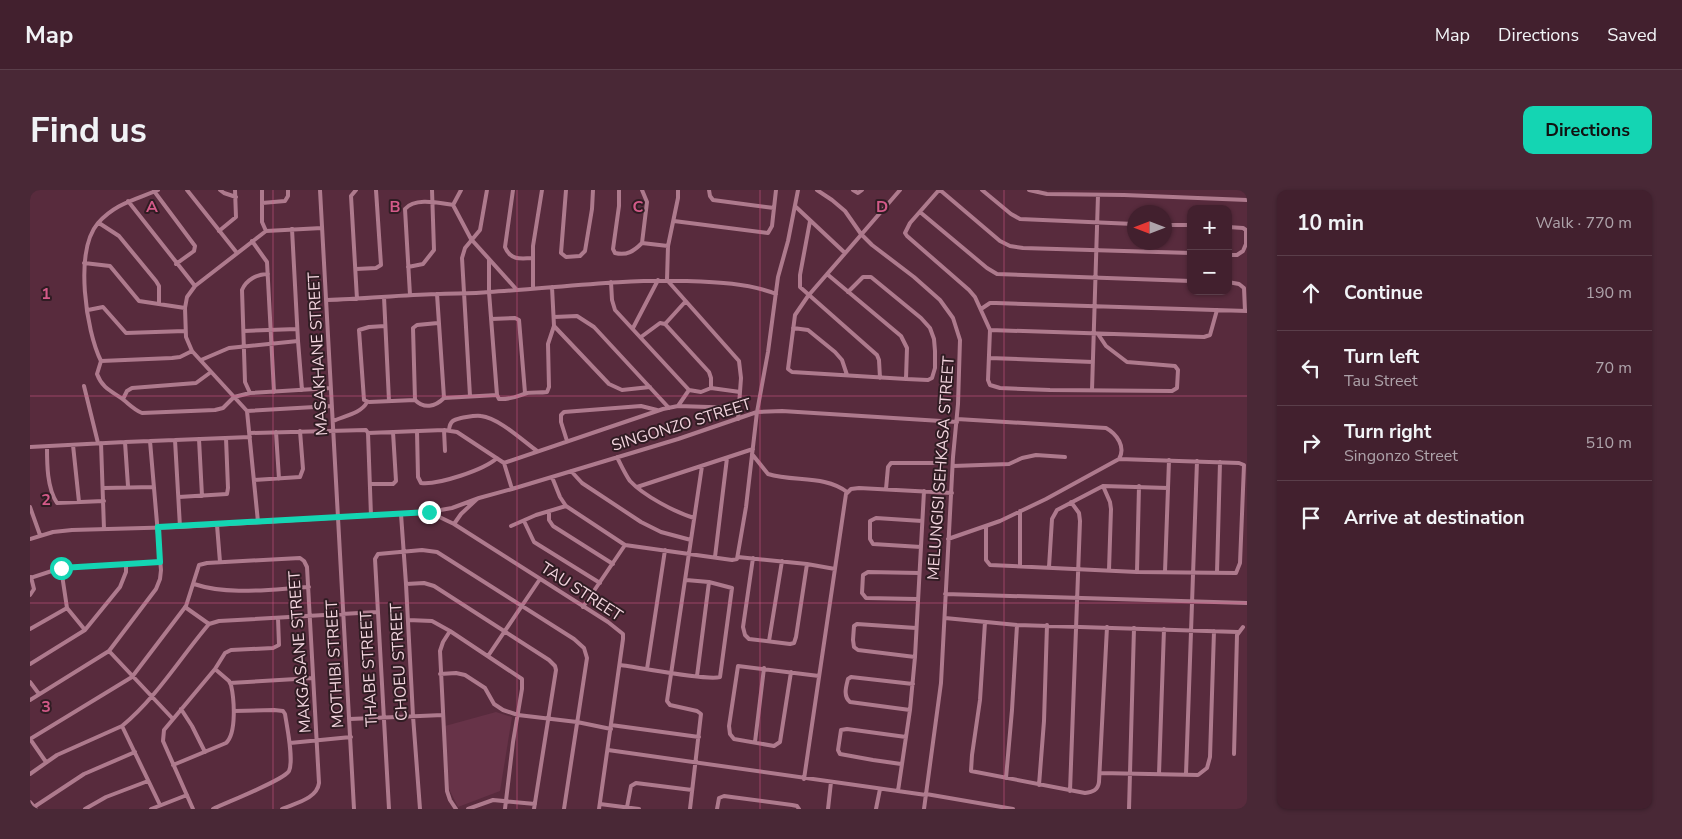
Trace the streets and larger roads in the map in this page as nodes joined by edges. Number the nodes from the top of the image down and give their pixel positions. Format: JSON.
{"nodes":[{"id":1,"x":187,"y":190,"type":"edge"},
{"id":2,"x":220,"y":190,"type":"edge"},
{"id":3,"x":235,"y":190,"type":"edge"},
{"id":4,"x":262,"y":190,"type":"edge"},
{"id":5,"x":288,"y":190,"type":"edge"},
{"id":6,"x":320,"y":190,"type":"edge"},
{"id":7,"x":356,"y":190,"type":"edge"},
{"id":8,"x":376,"y":190,"type":"edge"},
{"id":9,"x":432,"y":190,"type":"edge"},
{"id":10,"x":461,"y":190,"type":"edge"},
{"id":11,"x":487,"y":190,"type":"edge"},
{"id":12,"x":513,"y":190,"type":"edge"},
{"id":13,"x":542,"y":190,"type":"edge"},
{"id":14,"x":566,"y":190,"type":"edge"},
{"id":15,"x":593,"y":190,"type":"edge"},
{"id":16,"x":619,"y":190,"type":"edge"},
{"id":17,"x":642,"y":190,"type":"edge"},
{"id":18,"x":678,"y":190,"type":"edge"},
{"id":19,"x":709,"y":190,"type":"edge"},
{"id":20,"x":776,"y":190,"type":"edge"},
{"id":21,"x":798,"y":190,"type":"edge"},
{"id":22,"x":817,"y":190,"type":"edge"},
{"id":23,"x":853,"y":190,"type":"edge"},
{"id":24,"x":862,"y":190,"type":"edge"},
{"id":25,"x":900,"y":190,"type":"edge"},
{"id":26,"x":940,"y":190,"type":"edge"},
{"id":27,"x":982,"y":190,"type":"edge"},
{"id":28,"x":1028,"y":190,"type":"edge"},
{"id":29,"x":156,"y":191,"type":"edge"},
{"id":30,"x":1098,"y":195,"type":"junction"},
{"id":31,"x":236,"y":197,"type":"junction"},
{"id":32,"x":1247,"y":200,"type":"edge"},
{"id":33,"x":128,"y":201,"type":"junction"},
{"id":34,"x":432,"y":202,"type":"junction"},
{"id":35,"x":262,"y":203,"type":"junction"},
{"id":36,"x":453,"y":205,"type":"junction"},
{"id":37,"x":796,"y":207,"type":"junction"},
{"id":38,"x":774,"y":208,"type":"junction"},
{"id":39,"x":920,"y":212,"type":"junction"},
{"id":40,"x":810,"y":220,"type":"junction"},
{"id":41,"x":674,"y":221,"type":"junction"},
{"id":42,"x":1097,"y":222,"type":"junction"},
{"id":43,"x":99,"y":223,"type":"junction"},
{"id":44,"x":1127,"y":224,"type":"edge"},
{"id":45,"x":1172,"y":224,"type":"edge"},
{"id":46,"x":1187,"y":225,"type":"edge"},
{"id":47,"x":1232,"y":227,"type":"edge"},
{"id":48,"x":322,"y":228,"type":"junction"},
{"id":49,"x":292,"y":229,"type":"junction"},
{"id":50,"x":220,"y":231,"type":"junction"},
{"id":51,"x":266,"y":231,"type":"junction"},
{"id":52,"x":861,"y":234,"type":"junction"},
{"id":53,"x":471,"y":239,"type":"junction"},
{"id":54,"x":252,"y":241,"type":"junction"},
{"id":55,"x":642,"y":243,"type":"junction"},
{"id":56,"x":668,"y":246,"type":"junction"},
{"id":57,"x":1096,"y":250,"type":"junction"},
{"id":58,"x":237,"y":253,"type":"junction"},
{"id":59,"x":846,"y":253,"type":"junction"},
{"id":60,"x":1187,"y":253,"type":"edge"},
{"id":61,"x":1232,"y":255,"type":"edge"},
{"id":62,"x":532,"y":258,"type":"junction"},
{"id":63,"x":489,"y":260,"type":"junction"},
{"id":64,"x":84,"y":263,"type":"junction"},
{"id":65,"x":176,"y":264,"type":"junction"},
{"id":66,"x":408,"y":267,"type":"junction"},
{"id":67,"x":356,"y":269,"type":"junction"},
{"id":68,"x":268,"y":274,"type":"junction"},
{"id":69,"x":827,"y":274,"type":"junction"},
{"id":70,"x":1095,"y":278,"type":"junction"},
{"id":71,"x":658,"y":280,"type":"junction"},
{"id":72,"x":667,"y":280,"type":"junction"},
{"id":73,"x":1187,"y":281,"type":"edge"},
{"id":74,"x":611,"y":282,"type":"junction"},
{"id":75,"x":1232,"y":283,"type":"edge"},
{"id":76,"x":195,"y":286,"type":"junction"},
{"id":77,"x":552,"y":287,"type":"junction"},
{"id":78,"x":533,"y":288,"type":"junction"},
{"id":79,"x":517,"y":290,"type":"junction"},
{"id":80,"x":489,"y":292,"type":"junction"},
{"id":81,"x":848,"y":292,"type":"junction"},
{"id":82,"x":464,"y":293,"type":"junction"},
{"id":83,"x":437,"y":294,"type":"junction"},
{"id":84,"x":776,"y":294,"type":"junction"},
{"id":85,"x":410,"y":295,"type":"junction"},
{"id":86,"x":808,"y":296,"type":"junction"},
{"id":87,"x":384,"y":297,"type":"junction"},
{"id":88,"x":357,"y":299,"type":"junction"},
{"id":89,"x":327,"y":300,"type":"junction"},
{"id":90,"x":685,"y":302,"type":"junction"},
{"id":91,"x":159,"y":304,"type":"junction"},
{"id":92,"x":1094,"y":306,"type":"junction"},
{"id":93,"x":185,"y":308,"type":"junction"},
{"id":94,"x":981,"y":309,"type":"junction"},
{"id":95,"x":88,"y":310,"type":"junction"},
{"id":96,"x":1217,"y":310,"type":"junction"},
{"id":97,"x":1246,"y":311,"type":"edge"},
{"id":98,"x":554,"y":317,"type":"junction"},
{"id":99,"x":491,"y":319,"type":"junction"},
{"id":100,"x":438,"y":323,"type":"junction"},
{"id":101,"x":666,"y":324,"type":"junction"},
{"id":102,"x":385,"y":326,"type":"junction"},
{"id":103,"x":554,"y":326,"type":"junction"},
{"id":104,"x":297,"y":328,"type":"junction"},
{"id":105,"x":633,"y":328,"type":"junction"},
{"id":106,"x":793,"y":328,"type":"junction"},
{"id":107,"x":270,"y":330,"type":"junction"},
{"id":108,"x":990,"y":330,"type":"junction"},
{"id":109,"x":185,"y":331,"type":"junction"},
{"id":110,"x":244,"y":331,"type":"junction"},
{"id":111,"x":1096,"y":334,"type":"junction"},
{"id":112,"x":641,"y":337,"type":"junction"},
{"id":113,"x":298,"y":341,"type":"junction"},
{"id":114,"x":271,"y":343,"type":"junction"},
{"id":115,"x":244,"y":346,"type":"junction"},
{"id":116,"x":192,"y":350,"type":"junction"},
{"id":117,"x":989,"y":358,"type":"junction"},
{"id":118,"x":202,"y":360,"type":"junction"},
{"id":119,"x":102,"y":361,"type":"junction"},
{"id":120,"x":1093,"y":362,"type":"junction"},
{"id":121,"x":211,"y":372,"type":"junction"},
{"id":122,"x":847,"y":375,"type":"junction"},
{"id":123,"x":880,"y":378,"type":"junction"},
{"id":124,"x":906,"y":379,"type":"junction"},
{"id":125,"x":84,"y":386,"type":"dead end"},
{"id":126,"x":650,"y":387,"type":"junction"},
{"id":127,"x":332,"y":388,"type":"junction"},
{"id":128,"x":711,"y":388,"type":"junction"},
{"id":129,"x":302,"y":390,"type":"junction"},
{"id":130,"x":689,"y":390,"type":"junction"},
{"id":131,"x":1092,"y":390,"type":"junction"},
{"id":132,"x":274,"y":392,"type":"junction"},
{"id":133,"x":740,"y":392,"type":"junction"},
{"id":134,"x":250,"y":393,"type":"junction"},
{"id":135,"x":525,"y":394,"type":"junction"},
{"id":136,"x":497,"y":395,"type":"junction"},
{"id":137,"x":470,"y":396,"type":"junction"},
{"id":138,"x":234,"y":397,"type":"junction"},
{"id":139,"x":444,"y":398,"type":"junction"},
{"id":140,"x":123,"y":399,"type":"junction"},
{"id":141,"x":415,"y":400,"type":"junction"},
{"id":142,"x":389,"y":401,"type":"junction"},
{"id":143,"x":367,"y":402,"type":"junction"},
{"id":144,"x":332,"y":406,"type":"junction"},
{"id":145,"x":678,"y":406,"type":"junction"},
{"id":146,"x":669,"y":408,"type":"junction"},
{"id":147,"x":740,"y":408,"type":"junction"},
{"id":148,"x":658,"y":410,"type":"junction"},
{"id":149,"x":247,"y":411,"type":"junction"},
{"id":150,"x":757,"y":412,"type":"junction"},
{"id":151,"x":738,"y":419,"type":"junction"},
{"id":152,"x":333,"y":420,"type":"junction"},
{"id":153,"x":957,"y":421,"type":"junction"},
{"id":154,"x":334,"y":430,"type":"junction"},
{"id":155,"x":447,"y":430,"type":"junction"},
{"id":156,"x":300,"y":431,"type":"junction"},
{"id":157,"x":276,"y":432,"type":"junction"},
{"id":158,"x":393,"y":432,"type":"junction"},
{"id":159,"x":417,"y":432,"type":"junction"},
{"id":160,"x":368,"y":433,"type":"junction"},
{"id":161,"x":250,"y":435,"type":"junction"},
{"id":162,"x":226,"y":438,"type":"junction"},
{"id":163,"x":199,"y":439,"type":"junction"},
{"id":164,"x":175,"y":440,"type":"junction"},
{"id":165,"x":567,"y":441,"type":"junction"},
{"id":166,"x":125,"y":442,"type":"junction"},
{"id":167,"x":150,"y":442,"type":"junction"},
{"id":168,"x":100,"y":443,"type":"junction"},
{"id":169,"x":73,"y":445,"type":"junction"},
{"id":170,"x":30,"y":447,"type":"edge"},
{"id":171,"x":47,"y":447,"type":"junction"},
{"id":172,"x":445,"y":451,"type":"dead end"},
{"id":173,"x":537,"y":451,"type":"junction"},
{"id":174,"x":753,"y":451,"type":"junction"},
{"id":175,"x":617,"y":457,"type":"junction"},
{"id":176,"x":1065,"y":457,"type":"dead end"},
{"id":177,"x":497,"y":458,"type":"junction"},
{"id":178,"x":727,"y":458,"type":"junction"},
{"id":179,"x":1119,"y":459,"type":"junction"},
{"id":180,"x":1169,"y":460,"type":"junction"},
{"id":181,"x":1197,"y":461,"type":"junction"},
{"id":182,"x":1220,"y":462,"type":"junction"},
{"id":183,"x":504,"y":463,"type":"junction"},
{"id":184,"x":938,"y":463,"type":"dead end"},
{"id":185,"x":702,"y":466,"type":"junction"},
{"id":186,"x":953,"y":466,"type":"junction"},
{"id":187,"x":571,"y":471,"type":"junction"},
{"id":188,"x":552,"y":477,"type":"junction"},
{"id":189,"x":279,"y":479,"type":"junction"},
{"id":190,"x":254,"y":480,"type":"junction"},
{"id":191,"x":370,"y":484,"type":"junction"},
{"id":192,"x":128,"y":486,"type":"junction"},
{"id":193,"x":637,"y":486,"type":"junction"},
{"id":194,"x":1103,"y":486,"type":"junction"},
{"id":195,"x":1139,"y":486,"type":"junction"},
{"id":196,"x":154,"y":487,"type":"junction"},
{"id":197,"x":104,"y":488,"type":"junction"},
{"id":198,"x":1168,"y":488,"type":"junction"},
{"id":199,"x":512,"y":489,"type":"junction"},
{"id":200,"x":886,"y":489,"type":"junction"},
{"id":201,"x":924,"y":491,"type":"junction"},
{"id":202,"x":847,"y":492,"type":"junction"},
{"id":203,"x":952,"y":493,"type":"junction"},
{"id":204,"x":179,"y":496,"type":"junction"},
{"id":205,"x":202,"y":496,"type":"junction"},
{"id":206,"x":479,"y":498,"type":"junction"},
{"id":207,"x":79,"y":502,"type":"junction"},
{"id":208,"x":104,"y":502,"type":"junction"},
{"id":209,"x":1071,"y":502,"type":"junction"},
{"id":210,"x":566,"y":506,"type":"junction"},
{"id":211,"x":30,"y":510,"type":"edge"},
{"id":212,"x":549,"y":511,"type":"junction"},
{"id":213,"x":1020,"y":511,"type":"junction"},
{"id":214,"x":429,"y":512,"type":"junction"},
{"id":215,"x":401,"y":514,"type":"junction"},
{"id":216,"x":371,"y":516,"type":"junction"},
{"id":217,"x":338,"y":517,"type":"junction"},
{"id":218,"x":694,"y":518,"type":"junction"},
{"id":219,"x":922,"y":520,"type":"junction"},
{"id":220,"x":524,"y":521,"type":"junction"},
{"id":221,"x":258,"y":522,"type":"junction"},
{"id":222,"x":454,"y":524,"type":"junction"},
{"id":223,"x":217,"y":525,"type":"junction"},
{"id":224,"x":511,"y":526,"type":"dead end"},
{"id":225,"x":158,"y":527,"type":"junction"},
{"id":226,"x":180,"y":527,"type":"junction"},
{"id":227,"x":986,"y":527,"type":"junction"},
{"id":228,"x":104,"y":528,"type":"junction"},
{"id":229,"x":40,"y":535,"type":"junction"},
{"id":230,"x":30,"y":539,"type":"edge"},
{"id":231,"x":948,"y":539,"type":"junction"},
{"id":232,"x":691,"y":540,"type":"junction"},
{"id":233,"x":625,"y":545,"type":"junction"},
{"id":234,"x":921,"y":547,"type":"junction"},
{"id":235,"x":665,"y":550,"type":"junction"},
{"id":236,"x":404,"y":552,"type":"junction"},
{"id":237,"x":690,"y":553,"type":"junction"},
{"id":238,"x":715,"y":557,"type":"junction"},
{"id":239,"x":738,"y":557,"type":"junction"},
{"id":240,"x":753,"y":558,"type":"junction"},
{"id":241,"x":782,"y":561,"type":"junction"},
{"id":242,"x":160,"y":562,"type":"junction"},
{"id":243,"x":220,"y":562,"type":"junction"},
{"id":244,"x":126,"y":564,"type":"junction"},
{"id":245,"x":613,"y":564,"type":"junction"},
{"id":246,"x":807,"y":564,"type":"junction"},
{"id":247,"x":1020,"y":566,"type":"junction"},
{"id":248,"x":1049,"y":567,"type":"junction"},
{"id":249,"x":61,"y":568,"type":"junction"},
{"id":250,"x":1078,"y":569,"type":"junction"},
{"id":251,"x":835,"y":570,"type":"junction"},
{"id":252,"x":1109,"y":570,"type":"junction"},
{"id":253,"x":1137,"y":572,"type":"junction"},
{"id":254,"x":1166,"y":572,"type":"junction"},
{"id":255,"x":919,"y":573,"type":"junction"},
{"id":256,"x":1194,"y":573,"type":"junction"},
{"id":257,"x":1217,"y":573,"type":"junction"},
{"id":258,"x":31,"y":577,"type":"edge"},
{"id":259,"x":540,"y":579,"type":"junction"},
{"id":260,"x":686,"y":580,"type":"junction"},
{"id":261,"x":709,"y":582,"type":"junction"},
{"id":262,"x":194,"y":584,"type":"junction"},
{"id":263,"x":406,"y":584,"type":"junction"},
{"id":264,"x":600,"y":584,"type":"junction"},
{"id":265,"x":309,"y":587,"type":"junction"},
{"id":266,"x":945,"y":594,"type":"junction"},
{"id":267,"x":30,"y":595,"type":"edge"},
{"id":268,"x":1078,"y":597,"type":"junction"},
{"id":269,"x":917,"y":599,"type":"junction"},
{"id":270,"x":1192,"y":602,"type":"junction"},
{"id":271,"x":1247,"y":603,"type":"edge"},
{"id":272,"x":521,"y":606,"type":"junction"},
{"id":273,"x":185,"y":607,"type":"junction"},
{"id":274,"x":583,"y":607,"type":"junction"},
{"id":275,"x":67,"y":608,"type":"junction"},
{"id":276,"x":377,"y":612,"type":"junction"},
{"id":277,"x":344,"y":614,"type":"junction"},
{"id":278,"x":310,"y":616,"type":"junction"},
{"id":279,"x":278,"y":618,"type":"junction"},
{"id":280,"x":945,"y":618,"type":"junction"},
{"id":281,"x":408,"y":620,"type":"junction"},
{"id":282,"x":986,"y":622,"type":"junction"},
{"id":283,"x":209,"y":624,"type":"junction"},
{"id":284,"x":1017,"y":625,"type":"junction"},
{"id":285,"x":1047,"y":625,"type":"junction"},
{"id":286,"x":1077,"y":626,"type":"junction"},
{"id":287,"x":1243,"y":626,"type":"dead end"},
{"id":288,"x":1106,"y":627,"type":"junction"},
{"id":289,"x":916,"y":628,"type":"junction"},
{"id":290,"x":1134,"y":628,"type":"junction"},
{"id":291,"x":30,"y":629,"type":"edge"},
{"id":292,"x":1164,"y":629,"type":"junction"},
{"id":293,"x":85,"y":630,"type":"junction"},
{"id":294,"x":1191,"y":630,"type":"junction"},
{"id":295,"x":450,"y":631,"type":"junction"},
{"id":296,"x":504,"y":631,"type":"junction"},
{"id":297,"x":1214,"y":631,"type":"junction"},
{"id":298,"x":1238,"y":632,"type":"junction"},
{"id":299,"x":769,"y":641,"type":"junction"},
{"id":300,"x":109,"y":651,"type":"junction"},
{"id":301,"x":488,"y":656,"type":"junction"},
{"id":302,"x":915,"y":656,"type":"junction"},
{"id":303,"x":30,"y":664,"type":"edge"},
{"id":304,"x":620,"y":664,"type":"junction"},
{"id":305,"x":764,"y":668,"type":"junction"},
{"id":306,"x":215,"y":669,"type":"junction"},
{"id":307,"x":647,"y":669,"type":"junction"},
{"id":308,"x":791,"y":672,"type":"junction"},
{"id":309,"x":672,"y":673,"type":"junction"},
{"id":310,"x":440,"y":674,"type":"junction"},
{"id":311,"x":697,"y":676,"type":"junction"},
{"id":312,"x":819,"y":676,"type":"junction"},
{"id":313,"x":132,"y":677,"type":"junction"},
{"id":314,"x":313,"y":678,"type":"junction"},
{"id":315,"x":30,"y":682,"type":"edge"},
{"id":316,"x":230,"y":683,"type":"junction"},
{"id":317,"x":913,"y":684,"type":"junction"},
{"id":318,"x":39,"y":694,"type":"junction"},
{"id":319,"x":153,"y":697,"type":"junction"},
{"id":320,"x":30,"y":700,"type":"edge"},
{"id":321,"x":181,"y":709,"type":"junction"},
{"id":322,"x":910,"y":710,"type":"junction"},
{"id":323,"x":234,"y":712,"type":"junction"},
{"id":324,"x":518,"y":714,"type":"junction"},
{"id":325,"x":443,"y":715,"type":"junction"},
{"id":326,"x":413,"y":716,"type":"junction"},
{"id":327,"x":383,"y":718,"type":"junction"},
{"id":328,"x":548,"y":718,"type":"junction"},
{"id":329,"x":173,"y":719,"type":"junction"},
{"id":330,"x":350,"y":719,"type":"junction"},
{"id":331,"x":577,"y":722,"type":"junction"},
{"id":332,"x":122,"y":726,"type":"junction"},
{"id":333,"x":611,"y":727,"type":"junction"},
{"id":334,"x":350,"y":737,"type":"junction"},
{"id":335,"x":699,"y":737,"type":"junction"},
{"id":336,"x":906,"y":737,"type":"junction"},
{"id":337,"x":30,"y":739,"type":"edge"},
{"id":338,"x":318,"y":741,"type":"junction"},
{"id":339,"x":755,"y":742,"type":"junction"},
{"id":340,"x":290,"y":743,"type":"junction"},
{"id":341,"x":608,"y":750,"type":"junction"},
{"id":342,"x":135,"y":752,"type":"junction"},
{"id":343,"x":205,"y":752,"type":"junction"},
{"id":344,"x":1234,"y":754,"type":"dead end"},
{"id":345,"x":46,"y":762,"type":"junction"},
{"id":346,"x":695,"y":762,"type":"junction"},
{"id":347,"x":902,"y":764,"type":"junction"},
{"id":348,"x":173,"y":765,"type":"junction"},
{"id":349,"x":1100,"y":773,"type":"junction"},
{"id":350,"x":30,"y":774,"type":"edge"},
{"id":351,"x":1130,"y":774,"type":"junction"},
{"id":352,"x":1159,"y":774,"type":"junction"},
{"id":353,"x":1186,"y":774,"type":"junction"},
{"id":354,"x":1006,"y":778,"type":"junction"},
{"id":355,"x":804,"y":779,"type":"junction"},
{"id":356,"x":148,"y":781,"type":"junction"},
{"id":357,"x":831,"y":782,"type":"junction"},
{"id":358,"x":1039,"y":784,"type":"junction"},
{"id":359,"x":880,"y":789,"type":"junction"},
{"id":360,"x":692,"y":790,"type":"junction"},
{"id":361,"x":898,"y":791,"type":"junction"},
{"id":362,"x":1070,"y":791,"type":"junction"},
{"id":363,"x":926,"y":794,"type":"junction"},
{"id":364,"x":187,"y":795,"type":"junction"},
{"id":365,"x":506,"y":801,"type":"junction"},
{"id":366,"x":30,"y":802,"type":"edge"},
{"id":367,"x":160,"y":805,"type":"junction"},
{"id":368,"x":600,"y":806,"type":"edge"},
{"id":369,"x":534,"y":807,"type":"edge"},
{"id":370,"x":627,"y":807,"type":"junction"},
{"id":371,"x":35,"y":808,"type":"edge"},
{"id":372,"x":85,"y":809,"type":"edge"},
{"id":373,"x":151,"y":809,"type":"edge"},
{"id":374,"x":193,"y":809,"type":"edge"},
{"id":375,"x":213,"y":809,"type":"edge"},
{"id":376,"x":282,"y":809,"type":"edge"},
{"id":377,"x":354,"y":809,"type":"edge"},
{"id":378,"x":389,"y":809,"type":"edge"},
{"id":379,"x":420,"y":809,"type":"edge"},
{"id":380,"x":456,"y":809,"type":"edge"},
{"id":381,"x":468,"y":809,"type":"edge"},
{"id":382,"x":505,"y":809,"type":"edge"},
{"id":383,"x":564,"y":809,"type":"edge"},
{"id":384,"x":639,"y":809,"type":"edge"},
{"id":385,"x":690,"y":809,"type":"edge"},
{"id":386,"x":717,"y":809,"type":"edge"},
{"id":387,"x":799,"y":809,"type":"edge"},
{"id":388,"x":828,"y":809,"type":"edge"},
{"id":389,"x":876,"y":809,"type":"edge"},
{"id":390,"x":924,"y":809,"type":"edge"},
{"id":391,"x":1013,"y":809,"type":"edge"},
{"id":392,"x":1129,"y":809,"type":"edge"}],
"edges":[{"from":1,"to":50,"type":"street"},
{"from":2,"to":31,"type":"street"},
{"from":3,"to":31,"type":"street"},
{"from":4,"to":35,"type":"street"},
{"from":5,"to":35,"type":"street"},
{"from":6,"to":48,"type":"street","name":"MASAKHANE STREET"},
{"from":7,"to":67,"type":"street"},
{"from":8,"to":67,"type":"street"},
{"from":9,"to":34,"type":"street"},
{"from":10,"to":36,"type":"street"},
{"from":11,"to":53,"type":"street"},
{"from":12,"to":62,"type":"street"},
{"from":13,"to":62,"type":"street"},
{"from":14,"to":15,"type":"street"},
{"from":16,"to":55,"type":"street"},
{"from":17,"to":55,"type":"street"},
{"from":18,"to":41,"type":"street"},
{"from":19,"to":38,"type":"street"},
{"from":20,"to":38,"type":"street"},
{"from":21,"to":37,"type":"street"},
{"from":22,"to":52,"type":"street","name":"MELUNGISI SEHKASA STREET"},
{"from":23,"to":24,"type":"street"},
{"from":25,"to":52,"type":"street"},
{"from":26,"to":39,"type":"street"},
{"from":26,"to":57,"type":"street"},
{"from":27,"to":42,"type":"street"},
{"from":28,"to":30,"type":"street"},
{"from":29,"to":33,"type":"street"},
{"from":29,"to":65,"type":"street"},
{"from":30,"to":32,"type":"street"},
{"from":30,"to":42,"type":"street"},
{"from":31,"to":50,"type":"street"},
{"from":33,"to":43,"type":"street"},
{"from":33,"to":65,"type":"street"},
{"from":34,"to":36,"type":"street"},
{"from":34,"to":66,"type":"street"},
{"from":34,"to":66,"type":"street"},
{"from":35,"to":51,"type":"street"},
{"from":36,"to":53,"type":"street"},
{"from":37,"to":40,"type":"street"},
{"from":37,"to":84,"type":"street"},
{"from":38,"to":41,"type":"street"},
{"from":39,"to":70,"type":"street"},
{"from":39,"to":94,"type":"street"},
{"from":40,"to":59,"type":"street"},
{"from":40,"to":86,"type":"street"},
{"from":41,"to":56,"type":"street"},
{"from":42,"to":44,"type":"street"},
{"from":42,"to":57,"type":"street"},
{"from":43,"to":64,"type":"street"},
{"from":43,"to":91,"type":"street"},
{"from":45,"to":46,"type":"street"},
{"from":47,"to":61,"type":"street"},
{"from":48,"to":49,"type":"street"},
{"from":48,"to":89,"type":"street","name":"MASAKHANE STREET"},
{"from":49,"to":51,"type":"street"},
{"from":49,"to":104,"type":"street"},
{"from":50,"to":58,"type":"street"},
{"from":51,"to":54,"type":"street"},
{"from":52,"to":59,"type":"street"},
{"from":52,"to":153,"type":"street","name":"MELUNGISI SEHKASA STREET"},
{"from":53,"to":63,"type":"street"},
{"from":53,"to":82,"type":"street"},
{"from":54,"to":58,"type":"street"},
{"from":54,"to":68,"type":"street"},
{"from":55,"to":56,"type":"street"},
{"from":56,"to":72,"type":"street"},
{"from":57,"to":60,"type":"street"},
{"from":57,"to":70,"type":"street"},
{"from":58,"to":76,"type":"street"},
{"from":59,"to":69,"type":"street"},
{"from":62,"to":78,"type":"street"},
{"from":63,"to":79,"type":"street"},
{"from":63,"to":80,"type":"street"},
{"from":64,"to":91,"type":"street"},
{"from":64,"to":95,"type":"street"},
{"from":65,"to":76,"type":"street"},
{"from":66,"to":85,"type":"street"},
{"from":67,"to":88,"type":"street"},
{"from":68,"to":107,"type":"street"},
{"from":68,"to":110,"type":"street"},
{"from":69,"to":81,"type":"street"},
{"from":69,"to":86,"type":"street"},
{"from":70,"to":73,"type":"street"},
{"from":70,"to":92,"type":"street"},
{"from":71,"to":72,"type":"street"},
{"from":71,"to":74,"type":"street"},
{"from":71,"to":105,"type":"street"},
{"from":72,"to":84,"type":"street"},
{"from":72,"to":90,"type":"street"},
{"from":74,"to":77,"type":"street"},
{"from":74,"to":105,"type":"street"},
{"from":75,"to":97,"type":"street"},
{"from":76,"to":93,"type":"street"},
{"from":77,"to":78,"type":"street"},
{"from":77,"to":98,"type":"street"},
{"from":78,"to":79,"type":"street"},
{"from":79,"to":80,"type":"street"},
{"from":80,"to":82,"type":"street"},
{"from":80,"to":99,"type":"street"},
{"from":81,"to":124,"type":"street"},
{"from":81,"to":124,"type":"street"},
{"from":82,"to":83,"type":"street"},
{"from":82,"to":137,"type":"street"},
{"from":83,"to":85,"type":"street"},
{"from":83,"to":100,"type":"street"},
{"from":84,"to":150,"type":"street"},
{"from":85,"to":87,"type":"street"},
{"from":86,"to":106,"type":"street"},
{"from":86,"to":123,"type":"street"},
{"from":87,"to":88,"type":"street"},
{"from":87,"to":102,"type":"street"},
{"from":88,"to":89,"type":"street"},
{"from":89,"to":127,"type":"street","name":"MASAKHANE STREET"},
{"from":90,"to":101,"type":"street"},
{"from":90,"to":133,"type":"street"},
{"from":91,"to":93,"type":"street"},
{"from":92,"to":94,"type":"street"},
{"from":92,"to":96,"type":"street"},
{"from":92,"to":111,"type":"street"},
{"from":93,"to":109,"type":"street"},
{"from":94,"to":108,"type":"street"},
{"from":95,"to":109,"type":"street"},
{"from":95,"to":119,"type":"street"},
{"from":96,"to":97,"type":"street"},
{"from":96,"to":111,"type":"street"},
{"from":98,"to":103,"type":"street"},
{"from":98,"to":126,"type":"street"},
{"from":99,"to":135,"type":"street"},
{"from":99,"to":136,"type":"street"},
{"from":100,"to":139,"type":"street"},
{"from":100,"to":141,"type":"street"},
{"from":101,"to":112,"type":"street"},
{"from":101,"to":128,"type":"street"},
{"from":102,"to":142,"type":"street"},
{"from":102,"to":143,"type":"street"},
{"from":103,"to":126,"type":"street"},
{"from":103,"to":135,"type":"street"},
{"from":104,"to":107,"type":"street"},
{"from":104,"to":113,"type":"street"},
{"from":105,"to":112,"type":"street"},
{"from":106,"to":122,"type":"street"},
{"from":106,"to":122,"type":"street"},
{"from":107,"to":110,"type":"street"},
{"from":107,"to":114,"type":"street"},
{"from":108,"to":111,"type":"street"},
{"from":108,"to":117,"type":"street"},
{"from":109,"to":116,"type":"street"},
{"from":110,"to":115,"type":"street"},
{"from":111,"to":120,"type":"street"},
{"from":111,"to":131,"type":"street"},
{"from":112,"to":130,"type":"street"},
{"from":113,"to":114,"type":"street"},
{"from":113,"to":129,"type":"street"},
{"from":114,"to":115,"type":"street"},
{"from":114,"to":132,"type":"street"},
{"from":115,"to":118,"type":"street"},
{"from":115,"to":134,"type":"street"},
{"from":116,"to":118,"type":"street"},
{"from":116,"to":119,"type":"street"},
{"from":117,"to":120,"type":"street"},
{"from":117,"to":131,"type":"street"},
{"from":118,"to":121,"type":"street"},
{"from":119,"to":140,"type":"street"},
{"from":120,"to":131,"type":"street"},
{"from":121,"to":138,"type":"street"},
{"from":121,"to":140,"type":"street"},
{"from":122,"to":123,"type":"street"},
{"from":123,"to":124,"type":"street"},
{"from":125,"to":168,"type":"street"},
{"from":126,"to":146,"type":"street"},
{"from":127,"to":129,"type":"street"},
{"from":127,"to":144,"type":"street","name":"MASAKHANE STREET"},
{"from":128,"to":130,"type":"street"},
{"from":128,"to":133,"type":"street"},
{"from":129,"to":132,"type":"street"},
{"from":130,"to":145,"type":"street"},
{"from":132,"to":134,"type":"street"},
{"from":133,"to":147,"type":"street"},
{"from":134,"to":138,"type":"street"},
{"from":135,"to":136,"type":"street"},
{"from":136,"to":137,"type":"street"},
{"from":137,"to":139,"type":"street"},
{"from":138,"to":140,"type":"street"},
{"from":138,"to":149,"type":"street"},
{"from":139,"to":141,"type":"street"},
{"from":141,"to":142,"type":"street"},
{"from":142,"to":143,"type":"street"},
{"from":143,"to":152,"type":"street"},
{"from":144,"to":149,"type":"street"},
{"from":144,"to":152,"type":"street","name":"MASAKHANE STREET"},
{"from":145,"to":146,"type":"street"},
{"from":145,"to":147,"type":"street"},
{"from":146,"to":148,"type":"street"},
{"from":147,"to":151,"type":"street"},
{"from":148,"to":165,"type":"street"},
{"from":148,"to":165,"type":"street"},
{"from":149,"to":161,"type":"street"},
{"from":150,"to":151,"type":"street","name":"SINGONZO STREET"},
{"from":150,"to":153,"type":"street","name":"SINGONZO STREET"},
{"from":150,"to":174,"type":"street"},
{"from":151,"to":175,"type":"street","name":"SINGONZO STREET"},
{"from":152,"to":154,"type":"street","name":"MASAKHANE STREET"},
{"from":153,"to":179,"type":"street","name":"SINGONZO STREET"},
{"from":153,"to":186,"type":"street","name":"MELUNGISI SEHKASA STREET"},
{"from":154,"to":156,"type":"street"},
{"from":154,"to":160,"type":"street"},
{"from":154,"to":217,"type":"street","name":"MASAKHANE STREET"},
{"from":155,"to":159,"type":"street"},
{"from":155,"to":172,"type":"street"},
{"from":155,"to":173,"type":"street"},
{"from":155,"to":177,"type":"street"},
{"from":156,"to":157,"type":"street"},
{"from":156,"to":189,"type":"street"},
{"from":157,"to":161,"type":"street"},
{"from":157,"to":189,"type":"street"},
{"from":158,"to":159,"type":"street"},
{"from":158,"to":160,"type":"street"},
{"from":158,"to":191,"type":"street"},
{"from":159,"to":177,"type":"street"},
{"from":160,"to":191,"type":"street"},
{"from":161,"to":162,"type":"street"},
{"from":161,"to":190,"type":"street"},
{"from":162,"to":163,"type":"street"},
{"from":162,"to":205,"type":"street"},
{"from":163,"to":164,"type":"street"},
{"from":163,"to":205,"type":"street"},
{"from":164,"to":167,"type":"street"},
{"from":164,"to":204,"type":"street"},
{"from":165,"to":173,"type":"street"},
{"from":166,"to":167,"type":"street"},
{"from":166,"to":168,"type":"street"},
{"from":166,"to":192,"type":"street"},
{"from":167,"to":196,"type":"street"},
{"from":168,"to":169,"type":"street"},
{"from":168,"to":197,"type":"street"},
{"from":169,"to":171,"type":"street"},
{"from":169,"to":207,"type":"street"},
{"from":170,"to":171,"type":"street"},
{"from":171,"to":207,"type":"street"},
{"from":173,"to":183,"type":"street"},
{"from":174,"to":178,"type":"street"},
{"from":174,"to":202,"type":"street"},
{"from":174,"to":239,"type":"street"},
{"from":175,"to":187,"type":"street","name":"SINGONZO STREET"},
{"from":175,"to":193,"type":"street"},
{"from":176,"to":186,"type":"street"},
{"from":177,"to":183,"type":"street"},
{"from":178,"to":185,"type":"street"},
{"from":178,"to":238,"type":"street"},
{"from":179,"to":180,"type":"street"},
{"from":179,"to":213,"type":"street"},
{"from":180,"to":181,"type":"street"},
{"from":180,"to":198,"type":"street"},
{"from":181,"to":182,"type":"street"},
{"from":181,"to":256,"type":"street"},
{"from":182,"to":257,"type":"street"},
{"from":182,"to":257,"type":"street"},
{"from":183,"to":199,"type":"street"},
{"from":184,"to":200,"type":"street"},
{"from":185,"to":193,"type":"street"},
{"from":185,"to":218,"type":"street"},
{"from":186,"to":203,"type":"street","name":"MELUNGISI SEHKASA STREET"},
{"from":187,"to":188,"type":"street","name":"SINGONZO STREET"},
{"from":187,"to":232,"type":"street"},
{"from":188,"to":199,"type":"street","name":"SINGONZO STREET"},
{"from":188,"to":210,"type":"street"},
{"from":189,"to":190,"type":"street"},
{"from":190,"to":221,"type":"street"},
{"from":191,"to":216,"type":"street"},
{"from":192,"to":196,"type":"street"},
{"from":192,"to":197,"type":"street"},
{"from":193,"to":218,"type":"street"},
{"from":194,"to":195,"type":"street"},
{"from":194,"to":209,"type":"street"},
{"from":194,"to":252,"type":"street"},
{"from":195,"to":198,"type":"street"},
{"from":195,"to":253,"type":"street"},
{"from":196,"to":225,"type":"street"},
{"from":197,"to":208,"type":"street"},
{"from":198,"to":254,"type":"street"},
{"from":199,"to":206,"type":"street","name":"SINGONZO STREET"},
{"from":200,"to":201,"type":"street"},
{"from":200,"to":202,"type":"street"},
{"from":201,"to":203,"type":"street"},
{"from":201,"to":219,"type":"street"},
{"from":202,"to":251,"type":"street"},
{"from":203,"to":231,"type":"street","name":"MELUNGISI SEHKASA STREET"},
{"from":204,"to":205,"type":"street"},
{"from":204,"to":226,"type":"street"},
{"from":206,"to":214,"type":"street","name":"SINGONZO STREET"},
{"from":206,"to":222,"type":"street","name":"SINGONZO STREET"},
{"from":207,"to":208,"type":"street"},
{"from":208,"to":228,"type":"street"},
{"from":209,"to":248,"type":"street"},
{"from":209,"to":250,"type":"street"},
{"from":210,"to":212,"type":"street"},
{"from":210,"to":233,"type":"street"},
{"from":211,"to":229,"type":"street"},
{"from":212,"to":220,"type":"street"},
{"from":212,"to":245,"type":"street"},
{"from":213,"to":227,"type":"street"},
{"from":213,"to":247,"type":"street"},
{"from":214,"to":215,"type":"street","name":"SINGONZO STREET"},
{"from":214,"to":222,"type":"street","name":"SINGONZO STREET"},
{"from":215,"to":216,"type":"street","name":"SINGONZO STREET"},
{"from":215,"to":236,"type":"street","name":"CHOEU STREET"},
{"from":216,"to":217,"type":"street","name":"SINGONZO STREET"},
{"from":217,"to":221,"type":"street","name":"SINGONZO STREET"},
{"from":217,"to":277,"type":"street","name":"MOTHIBI STREET"},
{"from":218,"to":232,"type":"street"},
{"from":219,"to":234,"type":"street"},
{"from":219,"to":234,"type":"street"},
{"from":220,"to":224,"type":"street"},
{"from":220,"to":264,"type":"street"},
{"from":221,"to":223,"type":"street","name":"SINGONZO STREET"},
{"from":222,"to":259,"type":"street","name":"TAU STREET"},
{"from":223,"to":226,"type":"street","name":"SINGONZO STREET"},
{"from":223,"to":243,"type":"street"},
{"from":225,"to":226,"type":"street","name":"SINGONZO STREET"},
{"from":225,"to":228,"type":"street","name":"SINGONZO STREET"},
{"from":225,"to":242,"type":"street"},
{"from":227,"to":231,"type":"street"},
{"from":227,"to":247,"type":"street"},
{"from":228,"to":229,"type":"street","name":"SINGONZO STREET"},
{"from":229,"to":230,"type":"street","name":"SINGONZO STREET"},
{"from":231,"to":266,"type":"street","name":"MELUNGISI SEHKASA STREET"},
{"from":232,"to":237,"type":"street"},
{"from":233,"to":235,"type":"street"},
{"from":233,"to":245,"type":"street"},
{"from":234,"to":255,"type":"street"},
{"from":235,"to":237,"type":"street"},
{"from":235,"to":307,"type":"street"},
{"from":236,"to":263,"type":"street","name":"CHOEU STREET"},
{"from":236,"to":272,"type":"street"},
{"from":236,"to":276,"type":"street","name":"THABE STREET"},
{"from":237,"to":238,"type":"street"},
{"from":237,"to":260,"type":"street"},
{"from":238,"to":239,"type":"street"},
{"from":239,"to":240,"type":"street"},
{"from":240,"to":241,"type":"street"},
{"from":240,"to":299,"type":"street"},
{"from":241,"to":246,"type":"street"},
{"from":241,"to":299,"type":"street"},
{"from":242,"to":244,"type":"street"},
{"from":242,"to":300,"type":"street"},
{"from":243,"to":262,"type":"street","name":"MAKGASANE STREET"},
{"from":243,"to":265,"type":"street","name":"MAKGASANE STREET"},
{"from":244,"to":249,"type":"street"},
{"from":244,"to":293,"type":"street"},
{"from":245,"to":264,"type":"street"},
{"from":246,"to":251,"type":"street"},
{"from":246,"to":299,"type":"street"},
{"from":247,"to":248,"type":"street"},
{"from":248,"to":250,"type":"street"},
{"from":249,"to":258,"type":"street"},
{"from":249,"to":275,"type":"street"},
{"from":250,"to":252,"type":"street"},
{"from":250,"to":268,"type":"street"},
{"from":251,"to":312,"type":"street"},
{"from":252,"to":253,"type":"street"},
{"from":253,"to":254,"type":"street"},
{"from":254,"to":256,"type":"street"},
{"from":255,"to":269,"type":"street"},
{"from":255,"to":269,"type":"street"},
{"from":256,"to":257,"type":"street"},
{"from":256,"to":270,"type":"street"},
{"from":258,"to":267,"type":"street"},
{"from":259,"to":272,"type":"street"},
{"from":259,"to":274,"type":"street","name":"TAU STREET"},
{"from":260,"to":261,"type":"street"},
{"from":260,"to":309,"type":"street"},
{"from":261,"to":311,"type":"street"},
{"from":261,"to":311,"type":"street"},
{"from":262,"to":265,"type":"street"},
{"from":262,"to":273,"type":"street","name":"MAKGASANE STREET"},
{"from":263,"to":281,"type":"street","name":"CHOEU STREET"},
{"from":263,"to":296,"type":"street"},
{"from":264,"to":274,"type":"street"},
{"from":265,"to":278,"type":"street","name":"MAKGASANE STREET"},
{"from":266,"to":268,"type":"street"},
{"from":266,"to":280,"type":"street","name":"MELUNGISI SEHKASA STREET"},
{"from":268,"to":270,"type":"street"},
{"from":268,"to":286,"type":"street"},
{"from":269,"to":289,"type":"street"},
{"from":270,"to":271,"type":"street"},
{"from":270,"to":294,"type":"street"},
{"from":272,"to":296,"type":"street"},
{"from":272,"to":331,"type":"street"},
{"from":273,"to":283,"type":"street"},
{"from":273,"to":313,"type":"street","name":"MAKGASANE STREET"},
{"from":274,"to":304,"type":"street","name":"TAU STREET"},
{"from":275,"to":291,"type":"street"},
{"from":275,"to":293,"type":"street"},
{"from":276,"to":277,"type":"street"},
{"from":276,"to":327,"type":"street","name":"THABE STREET"},
{"from":277,"to":278,"type":"street"},
{"from":277,"to":330,"type":"street","name":"MOTHIBI STREET"},
{"from":278,"to":279,"type":"street"},
{"from":278,"to":314,"type":"street","name":"MAKGASANE STREET"},
{"from":279,"to":283,"type":"street"},
{"from":279,"to":306,"type":"street"},
{"from":280,"to":282,"type":"street"},
{"from":280,"to":363,"type":"street","name":"MELUNGISI SEHKASA STREET"},
{"from":281,"to":295,"type":"street"},
{"from":281,"to":326,"type":"street","name":"CHOEU STREET"},
{"from":282,"to":284,"type":"street"},
{"from":282,"to":354,"type":"street"},
{"from":283,"to":319,"type":"street"},
{"from":284,"to":285,"type":"street"},
{"from":284,"to":354,"type":"street"},
{"from":285,"to":286,"type":"street"},
{"from":285,"to":358,"type":"street"},
{"from":286,"to":288,"type":"street"},
{"from":286,"to":362,"type":"street"},
{"from":287,"to":298,"type":"street"},
{"from":288,"to":290,"type":"street"},
{"from":288,"to":349,"type":"street"},
{"from":289,"to":302,"type":"street"},
{"from":289,"to":302,"type":"street"},
{"from":290,"to":292,"type":"street"},
{"from":290,"to":351,"type":"street"},
{"from":292,"to":294,"type":"street"},
{"from":292,"to":352,"type":"street"},
{"from":293,"to":303,"type":"street"},
{"from":294,"to":297,"type":"street"},
{"from":294,"to":353,"type":"street"},
{"from":295,"to":301,"type":"street"},
{"from":295,"to":310,"type":"street"},
{"from":296,"to":301,"type":"street"},
{"from":296,"to":328,"type":"street"},
{"from":297,"to":298,"type":"street"},
{"from":297,"to":353,"type":"street"},
{"from":298,"to":344,"type":"street"},
{"from":300,"to":313,"type":"street"},
{"from":300,"to":318,"type":"street"},
{"from":301,"to":324,"type":"street"},
{"from":302,"to":317,"type":"street"},
{"from":304,"to":307,"type":"street"},
{"from":304,"to":333,"type":"street","name":"TAU STREET"},
{"from":305,"to":308,"type":"street"},
{"from":305,"to":339,"type":"street"},
{"from":305,"to":339,"type":"street"},
{"from":306,"to":316,"type":"street"},
{"from":306,"to":321,"type":"street"},
{"from":307,"to":309,"type":"street"},
{"from":308,"to":312,"type":"street"},
{"from":308,"to":339,"type":"street"},
{"from":309,"to":311,"type":"street"},
{"from":309,"to":335,"type":"street"},
{"from":310,"to":324,"type":"street"},
{"from":310,"to":325,"type":"street"},
{"from":312,"to":355,"type":"street"},
{"from":313,"to":319,"type":"street"},
{"from":313,"to":337,"type":"street","name":"MAKGASANE STREET"},
{"from":314,"to":316,"type":"street"},
{"from":314,"to":338,"type":"street","name":"MAKGASANE STREET"},
{"from":315,"to":318,"type":"street"},
{"from":316,"to":323,"type":"street"},
{"from":317,"to":322,"type":"street"},
{"from":317,"to":322,"type":"street"},
{"from":318,"to":320,"type":"street"},
{"from":319,"to":329,"type":"street"},
{"from":319,"to":332,"type":"street"},
{"from":321,"to":329,"type":"street"},
{"from":321,"to":343,"type":"street"},
{"from":322,"to":336,"type":"street"},
{"from":323,"to":340,"type":"street"},
{"from":323,"to":343,"type":"street"},
{"from":324,"to":328,"type":"street"},
{"from":324,"to":365,"type":"street"},
{"from":325,"to":326,"type":"street"},
{"from":325,"to":380,"type":"street"},
{"from":326,"to":327,"type":"street"},
{"from":326,"to":379,"type":"street","name":"CHOEU STREET"},
{"from":327,"to":330,"type":"street"},
{"from":327,"to":378,"type":"street","name":"THABE STREET"},
{"from":328,"to":331,"type":"street"},
{"from":328,"to":369,"type":"street"},
{"from":329,"to":348,"type":"street"},
{"from":330,"to":334,"type":"street","name":"MOTHIBI STREET"},
{"from":331,"to":333,"type":"street"},
{"from":331,"to":383,"type":"street"},
{"from":332,"to":342,"type":"street"},
{"from":332,"to":345,"type":"street"},
{"from":333,"to":335,"type":"street"},
{"from":333,"to":341,"type":"street","name":"TAU STREET"},
{"from":334,"to":338,"type":"street"},
{"from":334,"to":377,"type":"street","name":"MOTHIBI STREET"},
{"from":335,"to":346,"type":"street"},
{"from":336,"to":347,"type":"street"},
{"from":336,"to":347,"type":"street"},
{"from":337,"to":345,"type":"street"},
{"from":338,"to":340,"type":"street"},
{"from":338,"to":376,"type":"street","name":"MAKGASANE STREET"},
{"from":340,"to":375,"type":"street"},
{"from":341,"to":346,"type":"street"},
{"from":341,"to":368,"type":"street","name":"TAU STREET"},
{"from":342,"to":356,"type":"street"},
{"from":342,"to":371,"type":"street"},
{"from":343,"to":348,"type":"street"},
{"from":345,"to":350,"type":"street"},
{"from":346,"to":355,"type":"street"},
{"from":346,"to":360,"type":"street"},
{"from":347,"to":361,"type":"street"},
{"from":348,"to":364,"type":"street"},
{"from":349,"to":351,"type":"street"},
{"from":349,"to":362,"type":"street"},
{"from":351,"to":352,"type":"street"},
{"from":351,"to":392,"type":"street"},
{"from":352,"to":353,"type":"street"},
{"from":354,"to":358,"type":"street"},
{"from":355,"to":357,"type":"street"},
{"from":356,"to":367,"type":"street"},
{"from":356,"to":372,"type":"street"},
{"from":357,"to":359,"type":"street"},
{"from":357,"to":388,"type":"street"},
{"from":358,"to":362,"type":"street"},
{"from":359,"to":361,"type":"street"},
{"from":359,"to":389,"type":"street"},
{"from":360,"to":370,"type":"street"},
{"from":360,"to":385,"type":"street"},
{"from":361,"to":363,"type":"street"},
{"from":363,"to":390,"type":"street","name":"MELUNGISI SEHKASA STREET"},
{"from":363,"to":391,"type":"street"},
{"from":364,"to":367,"type":"street"},
{"from":364,"to":374,"type":"street"},
{"from":365,"to":369,"type":"street"},
{"from":365,"to":381,"type":"street"},
{"from":365,"to":382,"type":"street"},
{"from":366,"to":371,"type":"street"},
{"from":367,"to":373,"type":"street"},
{"from":368,"to":370,"type":"street"},
{"from":370,"to":384,"type":"street"},
{"from":386,"to":387,"type":"street"}]}
